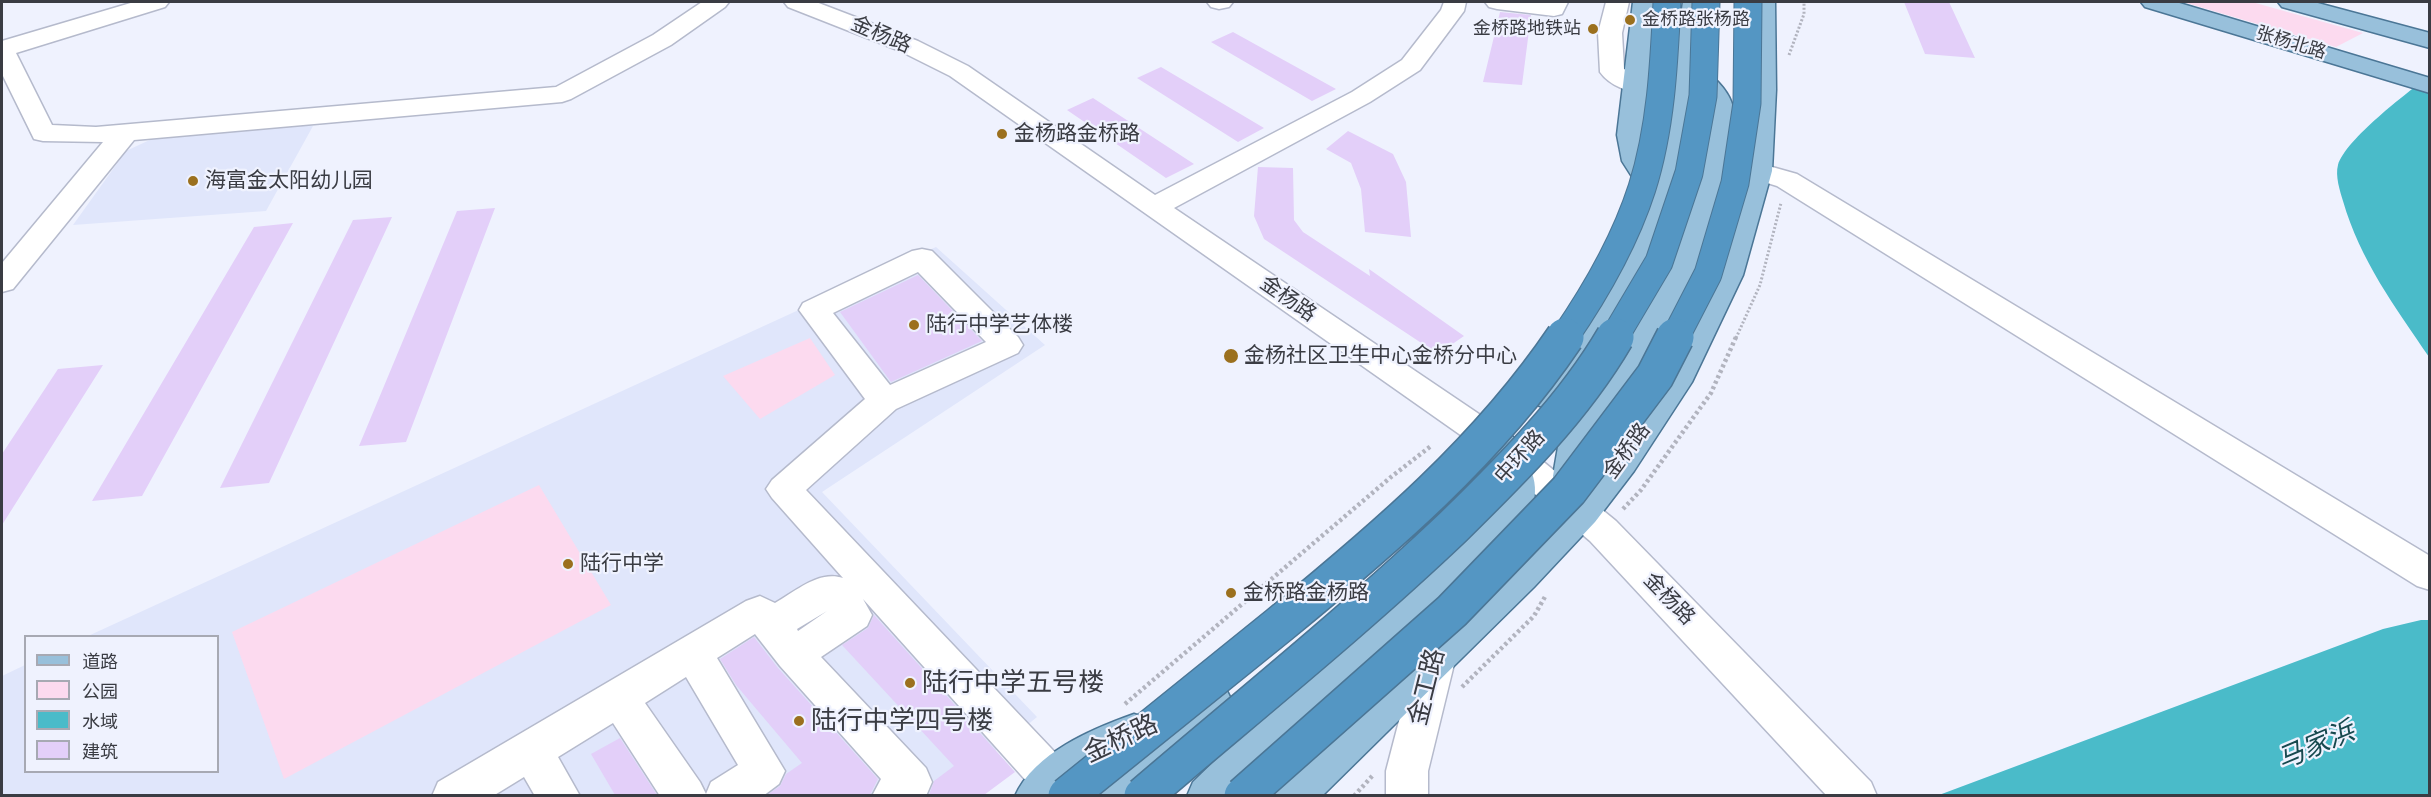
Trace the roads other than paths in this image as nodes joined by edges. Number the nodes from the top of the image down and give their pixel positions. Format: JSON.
{"nodes":[{"id":1,"x":157,"y":2,"type":"edge"},
{"id":2,"x":717,"y":2,"type":"edge"},
{"id":3,"x":796,"y":2,"type":"edge"},
{"id":4,"x":1455,"y":2,"type":"edge"},
{"id":5,"x":1497,"y":2,"type":"edge"},
{"id":6,"x":1556,"y":2,"type":"edge"},
{"id":7,"x":1617,"y":2,"type":"edge"},
{"id":8,"x":1645,"y":2,"type":"edge"},
{"id":9,"x":1667,"y":2,"type":"edge"},
{"id":10,"x":1694,"y":2,"type":"edge"},
{"id":11,"x":1706,"y":2,"type":"edge"},
{"id":12,"x":1732,"y":2,"type":"edge"},
{"id":13,"x":1748,"y":2,"type":"edge"},
{"id":14,"x":1764,"y":2,"type":"edge"},
{"id":15,"x":2153,"y":2,"type":"edge"},
{"id":16,"x":2290,"y":2,"type":"edge"},
{"id":17,"x":2430,"y":41,"type":"edge"},
{"id":18,"x":2,"y":50,"type":"edge"},
{"id":19,"x":1764,"y":52,"type":"junction"},
{"id":20,"x":1689,"y":66,"type":"junction"},
{"id":21,"x":1637,"y":86,"type":"junction"},
{"id":22,"x":2430,"y":86,"type":"edge"},
{"id":23,"x":125,"y":133,"type":"junction"},
{"id":24,"x":1679,"y":149,"type":"junction"},
{"id":25,"x":1758,"y":171,"type":"junction"},
{"id":26,"x":1155,"y":207,"type":"junction"},
{"id":27,"x":1680,"y":207,"type":"junction"},
{"id":28,"x":2,"y":282,"type":"edge"},
{"id":29,"x":884,"y":401,"type":"junction"},
{"id":30,"x":1501,"y":446,"type":"junction"},
{"id":31,"x":1582,"y":512,"type":"junction"},
{"id":32,"x":2430,"y":575,"type":"edge"},
{"id":33,"x":1445,"y":578,"type":"junction"},
{"id":34,"x":1306,"y":603,"type":"junction"},
{"id":35,"x":693,"y":653,"type":"junction"},
{"id":36,"x":1437,"y":658,"type":"junction"},
{"id":37,"x":1214,"y":696,"type":"junction"},
{"id":38,"x":619,"y":698,"type":"junction"},
{"id":39,"x":531,"y":751,"type":"junction"},
{"id":40,"x":1052,"y":790,"type":"edge"},
{"id":41,"x":453,"y":795,"type":"edge"},
{"id":42,"x":559,"y":795,"type":"edge"},
{"id":43,"x":685,"y":795,"type":"edge"},
{"id":44,"x":726,"y":795,"type":"edge"},
{"id":45,"x":893,"y":795,"type":"edge"},
{"id":46,"x":1107,"y":795,"type":"edge"},
{"id":47,"x":1143,"y":795,"type":"edge"},
{"id":48,"x":1208,"y":795,"type":"edge"},
{"id":49,"x":1243,"y":795,"type":"edge"},
{"id":50,"x":1292,"y":795,"type":"edge"},
{"id":51,"x":1407,"y":795,"type":"edge"},
{"id":52,"x":1856,"y":795,"type":"edge"}],
"edges":[{"from":1,"to":18,"type":"street"},
{"from":2,"to":23,"type":"street"},
{"from":3,"to":26,"type":"street","name":"金杨路"},
{"from":4,"to":26,"type":"street"},
{"from":5,"to":6,"type":"street"},
{"from":7,"to":21,"type":"street"},
{"from":8,"to":21,"type":"main road"},
{"from":9,"to":34,"type":"highway","bridge":true},
{"from":10,"to":20,"type":"main road","name":"金桥路"},
{"from":11,"to":27,"type":"highway","name":"中环路","bridge":true},
{"from":12,"to":19,"type":"main road"},
{"from":13,"to":49,"type":"highway","bridge":true},
{"from":14,"to":19,"type":"main road","name":"金桥路"},
{"from":15,"to":22,"type":"main road","name":"张杨北路"},
{"from":16,"to":17,"type":"main road","name":"张杨北路"},
{"from":18,"to":23,"type":"street"},
{"from":19,"to":25,"type":"main road","name":"金桥路"},
{"from":20,"to":24,"type":"main road","name":"金桥路"},
{"from":20,"to":27,"type":"main road"},
{"from":21,"to":27,"type":"main road"},
{"from":23,"to":28,"type":"street"},
{"from":24,"to":27,"type":"main road"},
{"from":24,"to":27,"type":"main road","name":"金桥路"},
{"from":25,"to":31,"type":"main road","name":"金桥路"},
{"from":25,"to":32,"type":"street"},
{"from":26,"to":30,"type":"street","name":"金杨路"},
{"from":27,"to":30,"type":"main road","name":"金桥路"},
{"from":27,"to":31,"type":"main road"},
{"from":27,"to":34,"type":"highway","bridge":true},
{"from":27,"to":47,"type":"highway","name":"中环路","bridge":true},
{"from":29,"to":29,"type":"street"},
{"from":29,"to":40,"type":"street"},
{"from":30,"to":31,"type":"street","name":"金杨路"},
{"from":30,"to":33,"type":"main road"},
{"from":30,"to":37,"type":"main road","name":"金桥路"},
{"from":31,"to":36,"type":"main road","name":"金桥路"},
{"from":31,"to":52,"type":"street","name":"金杨路"},
{"from":33,"to":36,"type":"street","name":"金工路"},
{"from":33,"to":48,"type":"main road"},
{"from":34,"to":40,"type":"highway","bridge":true},
{"from":35,"to":38,"type":"street"},
{"from":35,"to":44,"type":"street"},
{"from":35,"to":45,"type":"street"},
{"from":36,"to":50,"type":"main road","name":"金桥路"},
{"from":36,"to":51,"type":"street","name":"金工路"},
{"from":37,"to":40,"type":"main road","name":"金桥路"},
{"from":37,"to":46,"type":"main road","name":"金桥路"},
{"from":38,"to":39,"type":"street"},
{"from":38,"to":43,"type":"street"},
{"from":39,"to":41,"type":"street"},
{"from":39,"to":42,"type":"street"}]}
